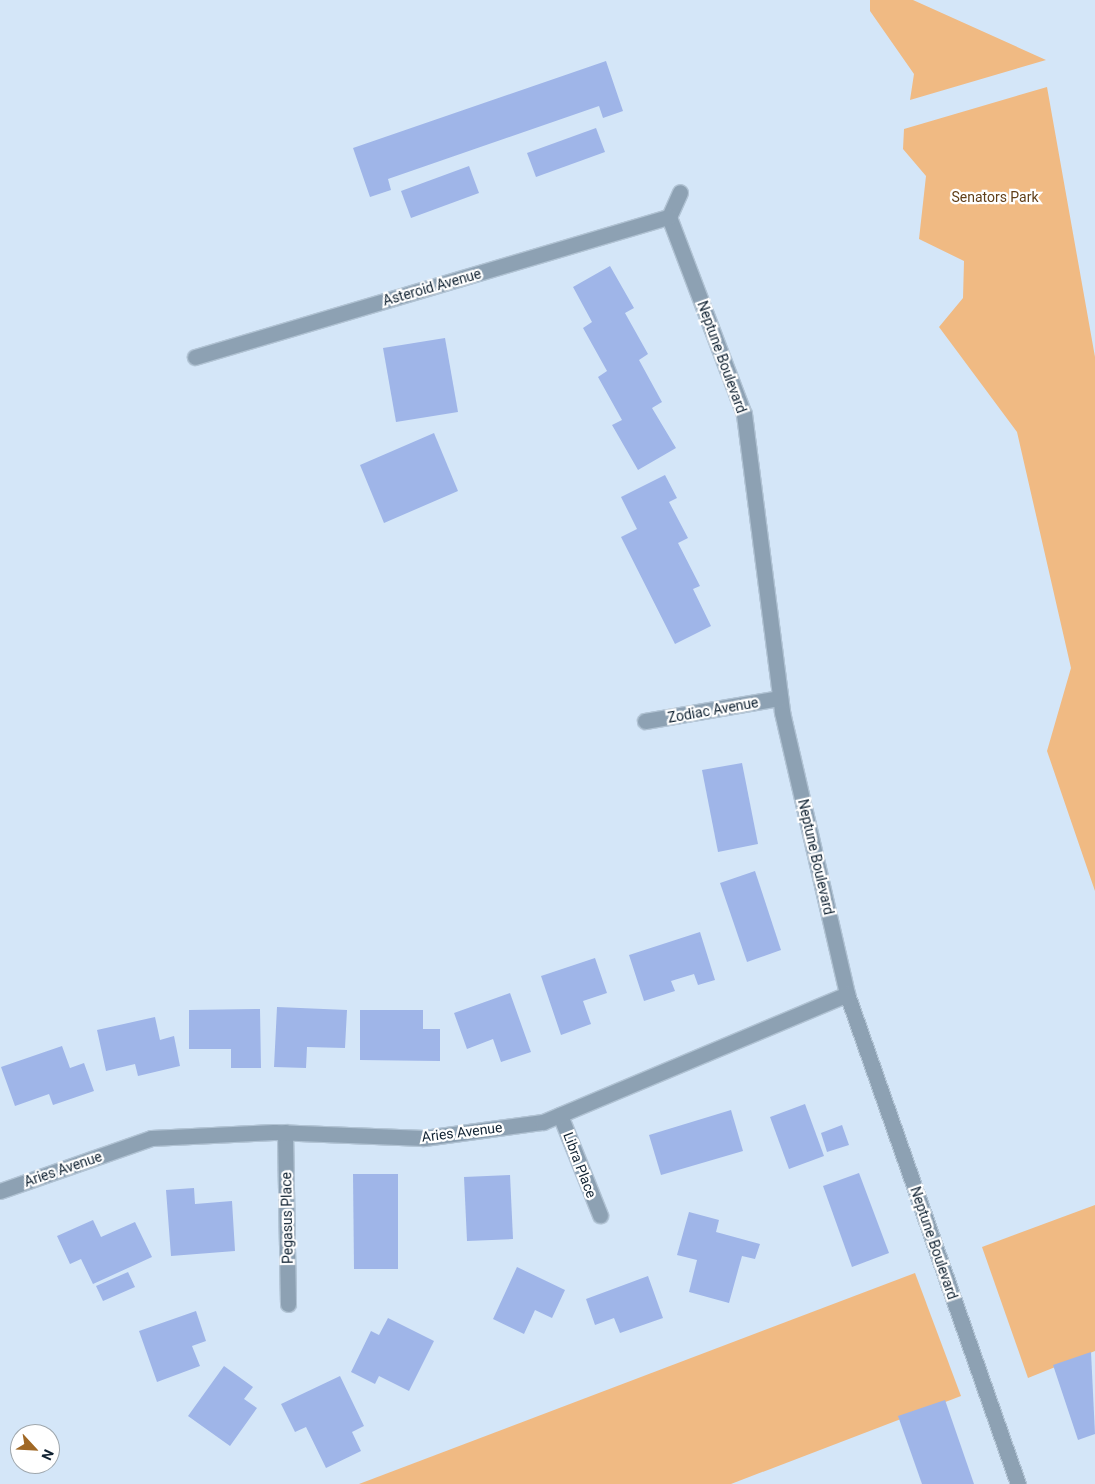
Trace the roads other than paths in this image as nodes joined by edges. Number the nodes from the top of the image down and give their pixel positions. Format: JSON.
{"nodes":[{"id":1,"x":680,"y":192,"type":"dead end"},
{"id":2,"x":669,"y":217,"type":"junction"},
{"id":3,"x":195,"y":357,"type":"dead end"},
{"id":4,"x":780,"y":698,"type":"junction"},
{"id":5,"x":645,"y":721,"type":"dead end"},
{"id":6,"x":847,"y":994,"type":"junction"},
{"id":7,"x":560,"y":1115,"type":"junction"},
{"id":8,"x":285,"y":1132,"type":"junction"},
{"id":9,"x":0,"y":1191,"type":"edge"},
{"id":10,"x":600,"y":1215,"type":"dead end"},
{"id":11,"x":288,"y":1304,"type":"dead end"},
{"id":12,"x":1018,"y":1484,"type":"edge"}],
"edges":[{"from":1,"to":2,"type":"street"},
{"from":2,"to":3,"type":"street","name":"Asteroid Avenue"},
{"from":2,"to":4,"type":"street","name":"Neptune Boulevard"},
{"from":4,"to":5,"type":"street","name":"Zodiac Avenue"},
{"from":4,"to":6,"type":"street","name":"Neptune Boulevard"},
{"from":6,"to":7,"type":"street","name":"Aries Avenue"},
{"from":6,"to":12,"type":"street","name":"Neptune Boulevard"},
{"from":7,"to":8,"type":"street","name":"Aries Avenue"},
{"from":7,"to":10,"type":"street","name":"Libra Place"},
{"from":8,"to":9,"type":"street","name":"Aries Avenue"},
{"from":8,"to":11,"type":"street","name":"Pegasus Place"}]}
